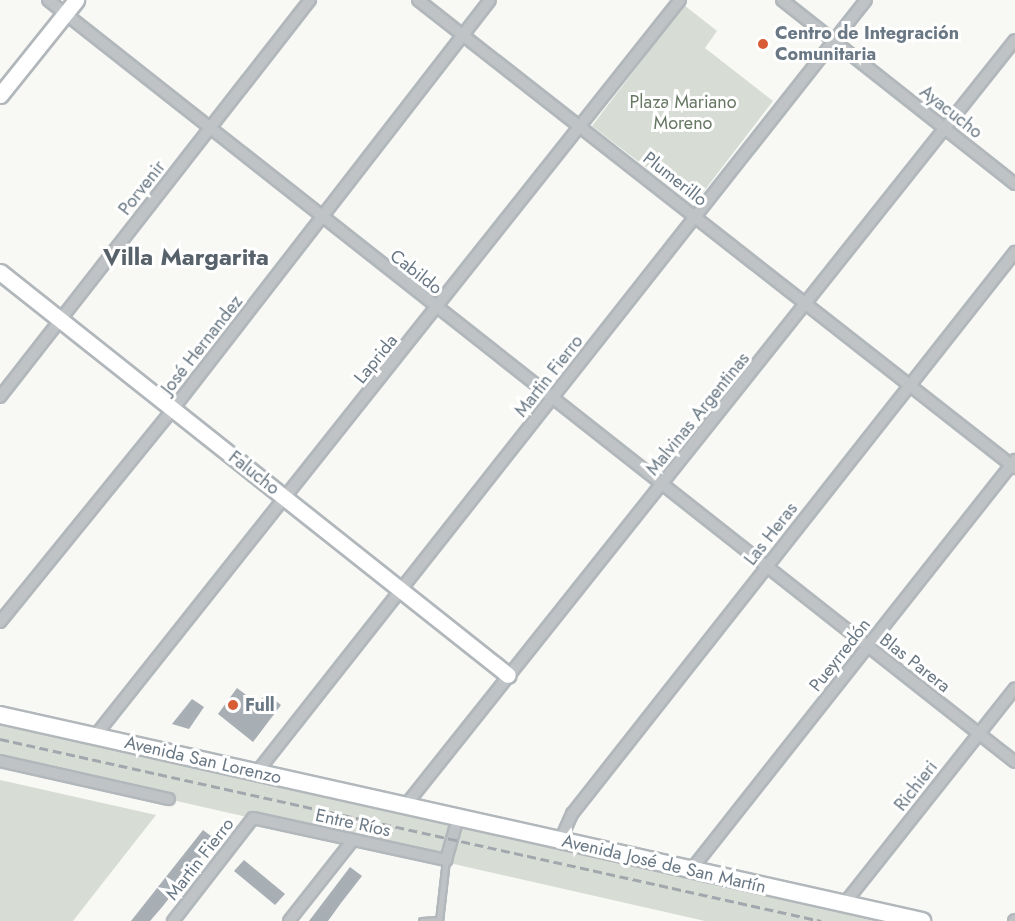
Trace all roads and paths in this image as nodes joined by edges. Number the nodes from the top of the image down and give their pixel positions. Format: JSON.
{"nodes":[{"id":1,"x":48,"y":0,"type":"edge"},
{"id":2,"x":76,"y":0,"type":"edge"},
{"id":3,"x":310,"y":0,"type":"edge"},
{"id":4,"x":418,"y":0,"type":"edge"},
{"id":5,"x":490,"y":0,"type":"edge"},
{"id":6,"x":680,"y":0,"type":"edge"},
{"id":7,"x":782,"y":0,"type":"edge"},
{"id":8,"x":866,"y":0,"type":"edge"},
{"id":9,"x":65,"y":14,"type":"junction"},
{"id":10,"x":462,"y":34,"type":"junction"},
{"id":11,"x":1015,"y":40,"type":"edge"},
{"id":12,"x":834,"y":41,"type":"junction"},
{"id":13,"x":0,"y":95,"type":"edge"},
{"id":14,"x":582,"y":128,"type":"junction"},
{"id":15,"x":945,"y":129,"type":"junction"},
{"id":16,"x":208,"y":130,"type":"junction"},
{"id":17,"x":1015,"y":184,"type":"edge"},
{"id":18,"x":696,"y":216,"type":"junction"},
{"id":19,"x":322,"y":218,"type":"junction"},
{"id":20,"x":1015,"y":252,"type":"edge"},
{"id":21,"x":0,"y":272,"type":"edge"},
{"id":22,"x":808,"y":303,"type":"junction"},
{"id":23,"x":437,"y":309,"type":"junction"},
{"id":24,"x":61,"y":320,"type":"junction"},
{"id":25,"x":910,"y":385,"type":"junction"},
{"id":26,"x":0,"y":397,"type":"edge"},
{"id":27,"x":551,"y":399,"type":"junction"},
{"id":28,"x":173,"y":409,"type":"junction"},
{"id":29,"x":1014,"y":464,"type":"edge"},
{"id":30,"x":661,"y":487,"type":"junction"},
{"id":31,"x":285,"y":498,"type":"junction"},
{"id":32,"x":766,"y":567,"type":"junction"},
{"id":33,"x":401,"y":590,"type":"junction"},
{"id":34,"x":0,"y":622,"type":"edge"},
{"id":35,"x":868,"y":646,"type":"junction"},
{"id":36,"x":508,"y":675,"type":"junction"},
{"id":37,"x":1015,"y":688,"type":"edge"},
{"id":38,"x":0,"y":715,"type":"edge"},
{"id":39,"x":979,"y":734,"type":"junction"},
{"id":40,"x":95,"y":736,"type":"junction"},
{"id":41,"x":0,"y":761,"type":"edge"},
{"id":42,"x":1015,"y":762,"type":"edge"},
{"id":43,"x":257,"y":772,"type":"junction"},
{"id":44,"x":169,"y":799,"type":"dead end"},
{"id":45,"x":405,"y":806,"type":"junction"},
{"id":46,"x":253,"y":818,"type":"joint"},
{"id":47,"x":458,"y":818,"type":"junction"},
{"id":48,"x":353,"y":840,"type":"junction"},
{"id":49,"x":560,"y":841,"type":"junction"},
{"id":50,"x":446,"y":860,"type":"junction"},
{"id":51,"x":691,"y":870,"type":"junction"},
{"id":52,"x":844,"y":904,"type":"junction"},
{"id":53,"x":173,"y":921,"type":"edge"},
{"id":54,"x":289,"y":921,"type":"edge"},
{"id":55,"x":422,"y":921,"type":"edge"},
{"id":56,"x":439,"y":921,"type":"edge"},
{"id":57,"x":922,"y":921,"type":"edge"}],
"edges":[{"from":1,"to":9,"type":"street","name":"Cabildo"},
{"from":2,"to":9,"type":"street"},
{"from":3,"to":16,"type":"street","name":"Porvenir"},
{"from":4,"to":10,"type":"street","name":"Plumerillo"},
{"from":5,"to":10,"type":"street","name":"José Hernandez"},
{"from":6,"to":14,"type":"street","name":"Laprida"},
{"from":7,"to":12,"type":"street","name":"Ayacucho"},
{"from":8,"to":12,"type":"street","name":"Martin Fierro"},
{"from":9,"to":13,"type":"street"},
{"from":9,"to":16,"type":"street","name":"Cabildo"},
{"from":10,"to":14,"type":"street","name":"Plumerillo"},
{"from":10,"to":19,"type":"street","name":"José Hernandez"},
{"from":11,"to":15,"type":"street","name":"Malvinas Argentinas"},
{"from":12,"to":15,"type":"street","name":"Ayacucho"},
{"from":12,"to":18,"type":"street","name":"Martin Fierro"},
{"from":14,"to":18,"type":"street","name":"Plumerillo"},
{"from":14,"to":23,"type":"street","name":"Laprida"},
{"from":15,"to":17,"type":"street","name":"Ayacucho"},
{"from":15,"to":22,"type":"street","name":"Malvinas Argentinas"},
{"from":16,"to":19,"type":"street","name":"Cabildo"},
{"from":16,"to":24,"type":"street","name":"Porvenir"},
{"from":18,"to":22,"type":"street","name":"Plumerillo"},
{"from":18,"to":27,"type":"street","name":"Martin Fierro"},
{"from":19,"to":23,"type":"street","name":"Cabildo"},
{"from":19,"to":28,"type":"street","name":"José Hernandez"},
{"from":20,"to":25,"type":"street","name":"Las Heras"},
{"from":21,"to":24,"type":"street","name":"Falucho"},
{"from":22,"to":25,"type":"street","name":"Plumerillo"},
{"from":22,"to":30,"type":"street","name":"Malvinas Argentinas"},
{"from":23,"to":27,"type":"street","name":"Cabildo"},
{"from":23,"to":31,"type":"street","name":"Laprida"},
{"from":24,"to":26,"type":"street","name":"Porvenir"},
{"from":24,"to":28,"type":"street","name":"Falucho"},
{"from":25,"to":29,"type":"street","name":"Plumerillo"},
{"from":25,"to":32,"type":"street","name":"Las Heras"},
{"from":27,"to":30,"type":"street","name":"Cabildo"},
{"from":27,"to":33,"type":"street","name":"Martin Fierro"},
{"from":28,"to":31,"type":"street","name":"Falucho"},
{"from":28,"to":34,"type":"street","name":"José Hernandez"},
{"from":29,"to":35,"type":"street","name":"Pueyrredón"},
{"from":30,"to":32,"type":"street","name":"Cabildo"},
{"from":30,"to":36,"type":"street","name":"Malvinas Argentinas"},
{"from":31,"to":33,"type":"street","name":"Falucho"},
{"from":31,"to":40,"type":"street","name":"Laprida"},
{"from":32,"to":35,"type":"street","name":"Blas Parera"},
{"from":32,"to":49,"type":"street","name":"Las Heras"},
{"from":33,"to":36,"type":"street","name":"Falucho"},
{"from":33,"to":43,"type":"street","name":"Martin Fierro"},
{"from":35,"to":39,"type":"street","name":"Blas Parera"},
{"from":35,"to":51,"type":"street","name":"Pueyrredón"},
{"from":36,"to":45,"type":"street","name":"Malvinas Argentinas"},
{"from":37,"to":39,"type":"street","name":"Richieri"},
{"from":38,"to":40,"type":"main road","name":"Avenida San Lorenzo"},
{"from":39,"to":42,"type":"street","name":"Blas Parera"},
{"from":39,"to":52,"type":"street","name":"Richieri"},
{"from":40,"to":43,"type":"main road","name":"Avenida San Lorenzo"},
{"from":41,"to":44,"type":"street"},
{"from":43,"to":45,"type":"main road","name":"Avenida San Lorenzo"},
{"from":45,"to":47,"type":"main road","name":"Avenida José de San Martín"},
{"from":46,"to":48,"type":"street","name":"Entre Ríos"},
{"from":46,"to":53,"type":"street","name":"Martin Fierro"},
{"from":47,"to":49,"type":"main road","name":"Avenida José de San Martín"},
{"from":47,"to":50,"type":"street"},
{"from":48,"to":50,"type":"street","name":"Entre Ríos"},
{"from":48,"to":54,"type":"street"},
{"from":49,"to":51,"type":"main road","name":"Avenida José de San Martín"},
{"from":50,"to":56,"type":"lane"},
{"from":51,"to":52,"type":"main road","name":"Avenida José de San Martín"},
{"from":52,"to":57,"type":"main road","name":"Avenida José de San Martín"},
{"from":55,"to":56,"type":"lane"}]}
